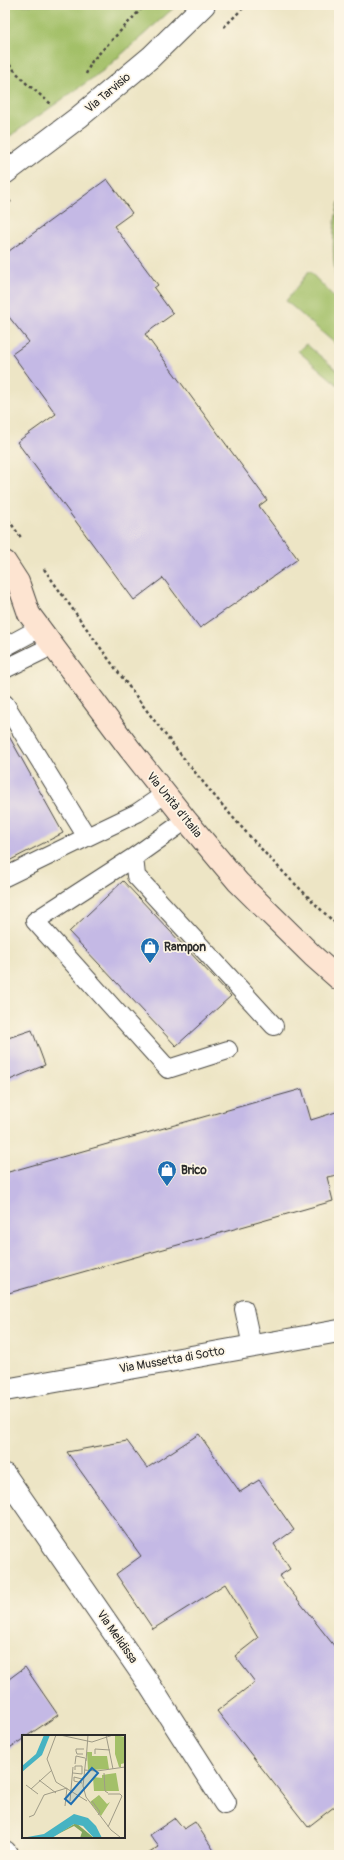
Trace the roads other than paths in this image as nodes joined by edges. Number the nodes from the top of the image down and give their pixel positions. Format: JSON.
{"nodes":[{"id":1,"x":204,"y":5,"type":"edge"},
{"id":2,"x":5,"y":173,"type":"edge"},
{"id":3,"x":5,"y":562,"type":"edge"},
{"id":4,"x":5,"y":597,"type":"edge"},
{"id":5,"x":34,"y":621,"type":"junction"},
{"id":6,"x":52,"y":646,"type":"junction"},
{"id":7,"x":5,"y":647,"type":"edge"},
{"id":8,"x":5,"y":669,"type":"edge"},
{"id":9,"x":5,"y":704,"type":"edge"},
{"id":10,"x":165,"y":794,"type":"junction"},
{"id":11,"x":186,"y":820,"type":"junction"},
{"id":12,"x":87,"y":837,"type":"junction"},
{"id":13,"x":134,"y":857,"type":"junction"},
{"id":14,"x":5,"y":877,"type":"edge"},
{"id":15,"x":339,"y":979,"type":"edge"},
{"id":16,"x":274,"y":1026,"type":"dead end"},
{"id":17,"x":228,"y":1050,"type":"dead end"},
{"id":18,"x":244,"y":1309,"type":"dead end"},
{"id":19,"x":339,"y":1331,"type":"edge"},
{"id":20,"x":252,"y":1346,"type":"junction"},
{"id":21,"x":5,"y":1390,"type":"edge"},
{"id":22,"x":5,"y":1475,"type":"edge"},
{"id":23,"x":225,"y":1803,"type":"dead end"},
{"id":24,"x":5,"y":1852,"type":"edge"},
{"id":25,"x":7,"y":1855,"type":"edge"}],
"edges":[{"from":1,"to":2,"type":"street","name":"Via Tarvisio"},
{"from":3,"to":5,"type":"main road","name":"Via Unità d'Italia"},
{"from":4,"to":5,"type":"main road","name":"Via Unità d'Italia"},
{"from":5,"to":6,"type":"main road","name":"Via Unità d'Italia"},
{"from":5,"to":7,"type":"lane"},
{"from":6,"to":8,"type":"lane"},
{"from":6,"to":10,"type":"main road","name":"Via Unità d'Italia"},
{"from":9,"to":12,"type":"lane"},
{"from":10,"to":11,"type":"main road","name":"Via Unità d'Italia"},
{"from":10,"to":12,"type":"lane"},
{"from":11,"to":13,"type":"lane"},
{"from":11,"to":15,"type":"main road","name":"Via Unità d'Italia"},
{"from":12,"to":14,"type":"lane"},
{"from":13,"to":16,"type":"lane"},
{"from":13,"to":17,"type":"lane"},
{"from":18,"to":20,"type":"lane"},
{"from":19,"to":20,"type":"street","name":"Via Mussetta di Sotto"},
{"from":20,"to":21,"type":"street","name":"Via Mussetta di Sotto"},
{"from":22,"to":23,"type":"street","name":"Via Melidissa"},
{"from":24,"to":25,"type":"street"}]}
